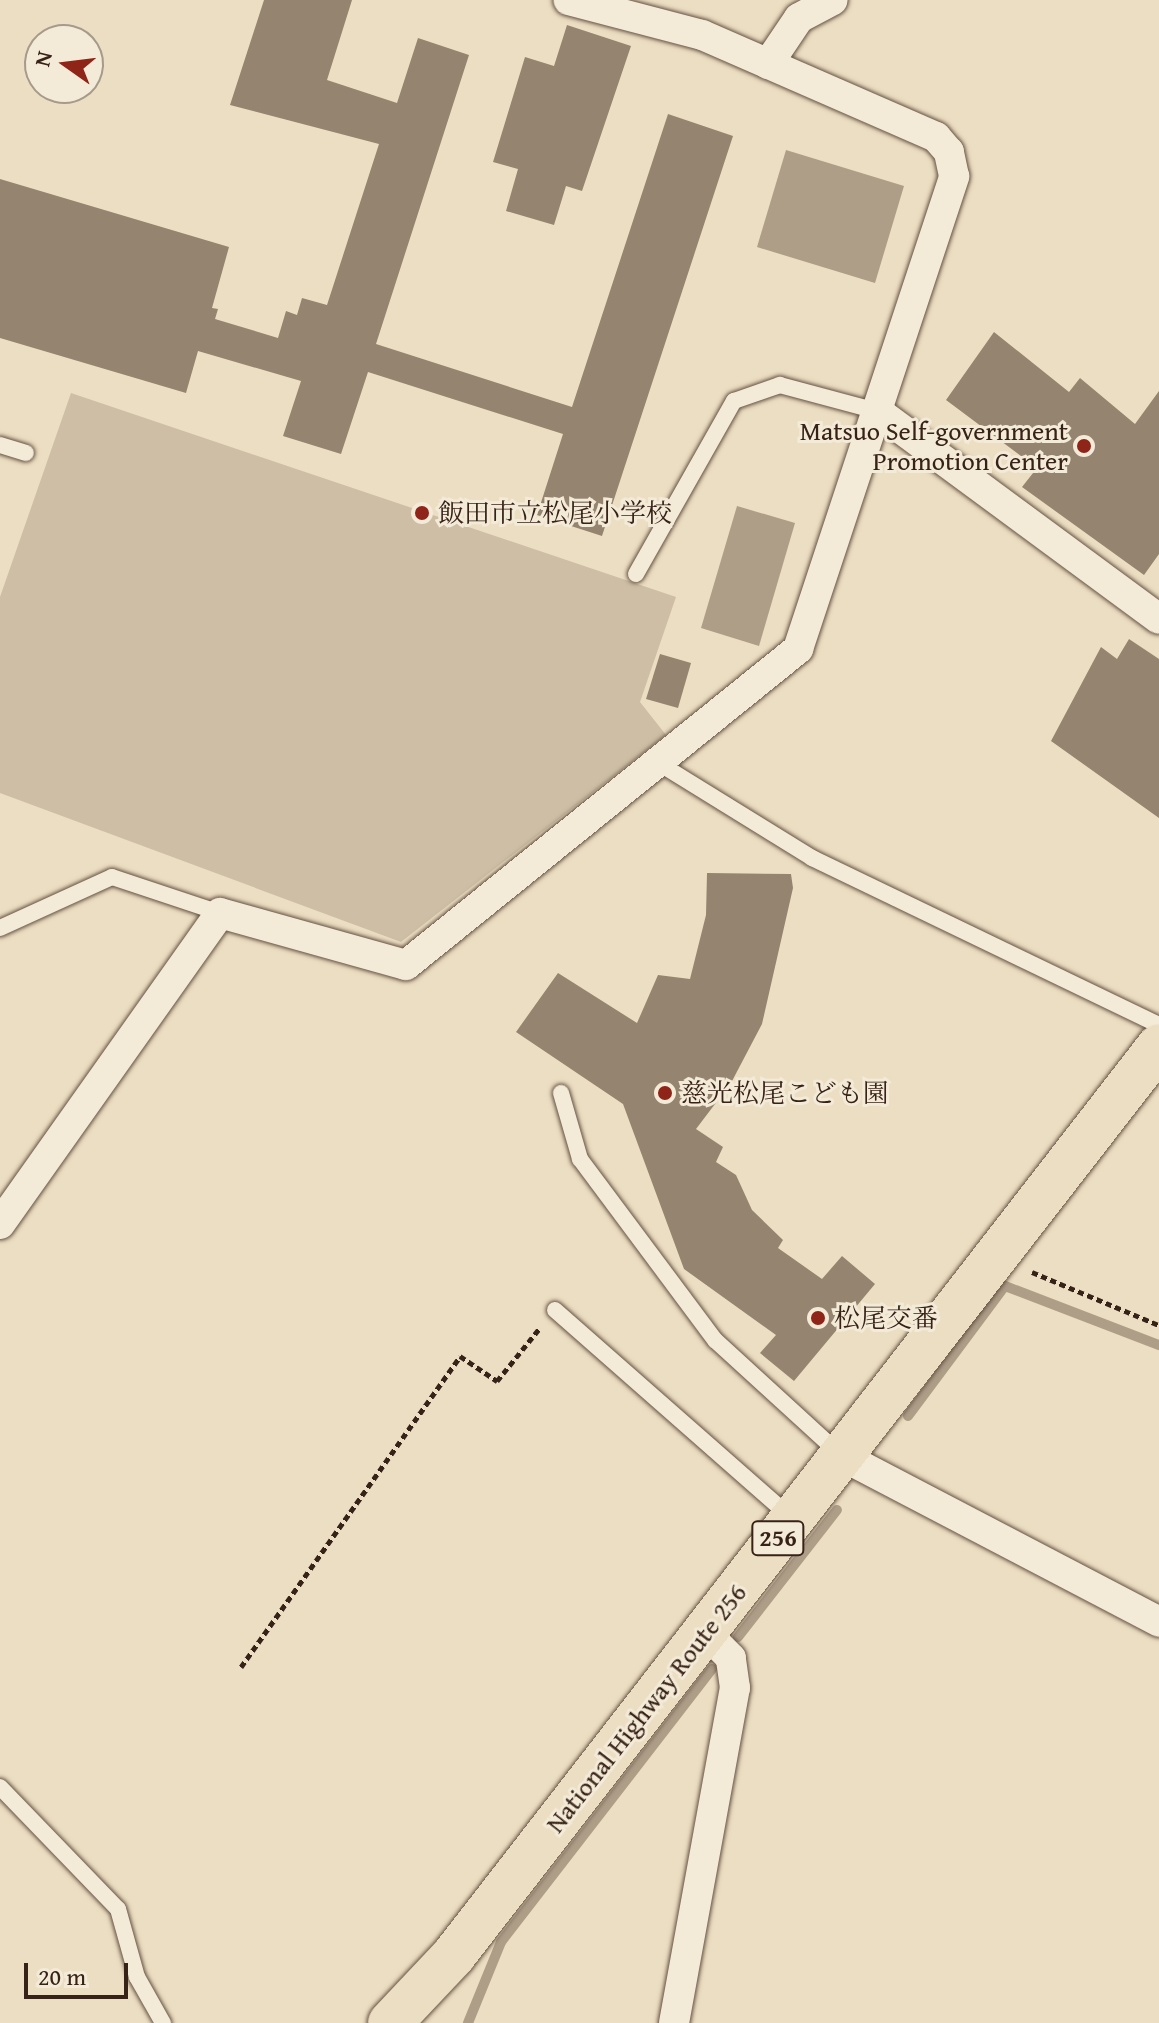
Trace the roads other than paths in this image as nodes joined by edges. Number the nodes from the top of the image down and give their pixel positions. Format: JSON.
{"nodes":[{"id":1,"x":569,"y":0,"type":"edge"},
{"id":2,"x":833,"y":0,"type":"edge"},
{"id":3,"x":768,"y":64,"type":"junction"},
{"id":4,"x":877,"y":411,"type":"junction"},
{"id":5,"x":0,"y":445,"type":"edge"},
{"id":6,"x":26,"y":453,"type":"dead end"},
{"id":7,"x":636,"y":574,"type":"dead end"},
{"id":8,"x":1159,"y":619,"type":"edge"},
{"id":9,"x":660,"y":764,"type":"junction"},
{"id":10,"x":220,"y":913,"type":"junction"},
{"id":11,"x":0,"y":928,"type":"edge"},
{"id":12,"x":1159,"y":1025,"type":"edge"},
{"id":13,"x":1159,"y":1046,"type":"edge"},
{"id":14,"x":561,"y":1093,"type":"dead end"},
{"id":15,"x":0,"y":1224,"type":"edge"},
{"id":16,"x":555,"y":1310,"type":"road end"},
{"id":17,"x":842,"y":1456,"type":"junction"},
{"id":18,"x":793,"y":1519,"type":"junction"},
{"id":19,"x":1159,"y":1622,"type":"edge"},
{"id":20,"x":705,"y":1632,"type":"junction"},
{"id":21,"x":0,"y":1787,"type":"edge"},
{"id":22,"x":163,"y":2023,"type":"edge"},
{"id":23,"x":390,"y":2023,"type":"edge"},
{"id":24,"x":674,"y":2023,"type":"edge"}],
"edges":[{"from":1,"to":3,"type":"street"},
{"from":2,"to":3,"type":"street"},
{"from":3,"to":4,"type":"street"},
{"from":4,"to":7,"type":"lane"},
{"from":4,"to":8,"type":"street"},
{"from":4,"to":9,"type":"street"},
{"from":5,"to":6,"type":"lane"},
{"from":9,"to":10,"type":"street"},
{"from":9,"to":12,"type":"lane"},
{"from":10,"to":11,"type":"lane"},
{"from":10,"to":15,"type":"street"},
{"from":13,"to":17,"type":"highway","name":"National Highway Route 256","number":"256"},
{"from":14,"to":17,"type":"lane"},
{"from":16,"to":18,"type":"lane"},
{"from":17,"to":18,"type":"highway","name":"National Highway Route 256","number":"256"},
{"from":17,"to":19,"type":"street"},
{"from":18,"to":20,"type":"highway","name":"National Highway Route 256","number":"256"},
{"from":20,"to":23,"type":"highway","name":"National Highway Route 256","number":"256"},
{"from":20,"to":24,"type":"street"},
{"from":21,"to":22,"type":"lane"}]}
